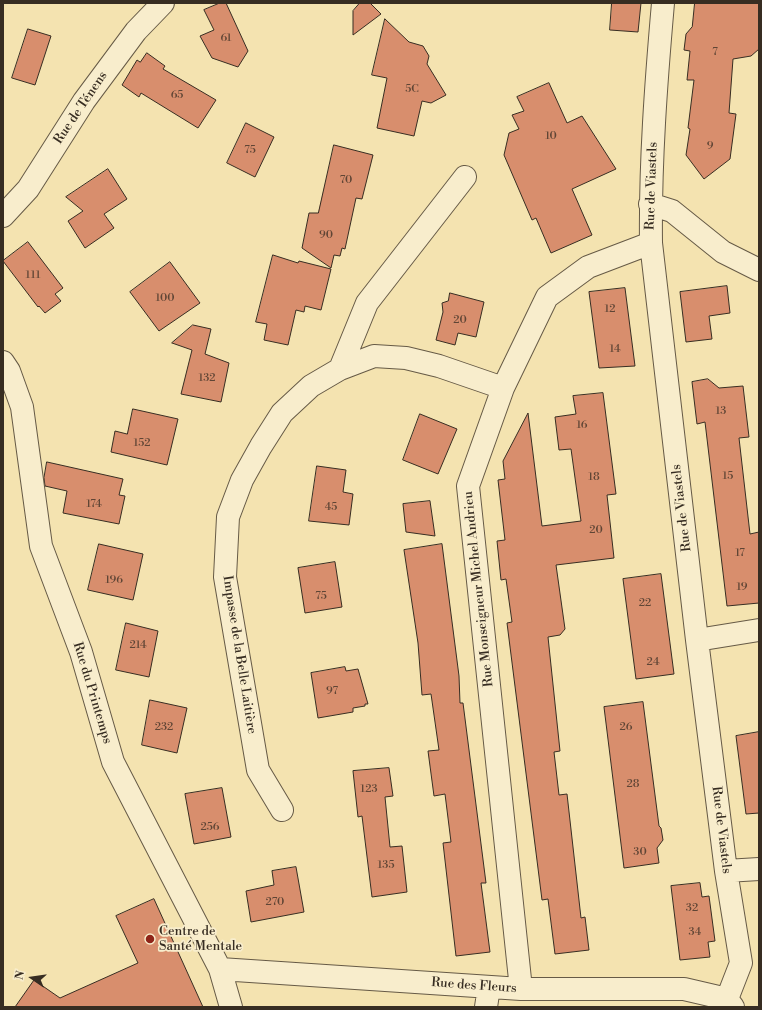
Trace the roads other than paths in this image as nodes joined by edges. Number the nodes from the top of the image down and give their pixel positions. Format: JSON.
{"nodes":[{"id":1,"x":163,"y":3,"type":"edge"},
{"id":2,"x":663,"y":3,"type":"edge"},
{"id":3,"x":464,"y":177,"type":"dead end"},
{"id":4,"x":650,"y":204,"type":"junction"},
{"id":5,"x":3,"y":216,"type":"edge"},
{"id":6,"x":651,"y":243,"type":"junction"},
{"id":7,"x":759,"y":270,"type":"edge"},
{"id":8,"x":3,"y":362,"type":"edge"},
{"id":9,"x":340,"y":369,"type":"junction"},
{"id":10,"x":502,"y":388,"type":"junction"},
{"id":11,"x":759,"y":630,"type":"edge"},
{"id":12,"x":697,"y":640,"type":"junction"},
{"id":13,"x":282,"y":810,"type":"dead end"},
{"id":14,"x":759,"y":868,"type":"edge"},
{"id":15,"x":726,"y":871,"type":"junction"},
{"id":16,"x":750,"y":962,"type":"edge"},
{"id":17,"x":220,"y":969,"type":"junction"},
{"id":18,"x":521,"y":989,"type":"junction"},
{"id":19,"x":487,"y":997,"type":"edge"},
{"id":20,"x":730,"y":1003,"type":"edge"},
{"id":21,"x":232,"y":1007,"type":"edge"}],
"edges":[{"from":1,"to":5,"type":"street","name":"Rue de Ténens"},
{"from":2,"to":4,"type":"street","name":"Rue de Viastels"},
{"from":3,"to":9,"type":"street"},
{"from":4,"to":6,"type":"street","name":"Rue de Viastels"},
{"from":4,"to":7,"type":"street"},
{"from":6,"to":10,"type":"street","name":"Rue Monseigneur Michel Andrieu"},
{"from":6,"to":12,"type":"street","name":"Rue de Viastels"},
{"from":8,"to":17,"type":"street","name":"Rue du Printemps"},
{"from":9,"to":10,"type":"street","name":"Impasse de la Belle Laitière"},
{"from":9,"to":13,"type":"street","name":"Impasse de la Belle Laitière"},
{"from":10,"to":18,"type":"street","name":"Rue Monseigneur Michel Andrieu"},
{"from":11,"to":12,"type":"street"},
{"from":12,"to":15,"type":"street","name":"Rue de Viastels"},
{"from":14,"to":15,"type":"street"},
{"from":15,"to":16,"type":"street","name":"Rue de Viastels"},
{"from":16,"to":20,"type":"street","name":"Rue de Viastels"},
{"from":17,"to":19,"type":"street","name":"Rue des Fleurs"},
{"from":17,"to":21,"type":"street","name":"Rue du Printemps"},
{"from":18,"to":19,"type":"street","name":"Rue des Fleurs"},
{"from":18,"to":20,"type":"street","name":"Rue des Fleurs"}]}
